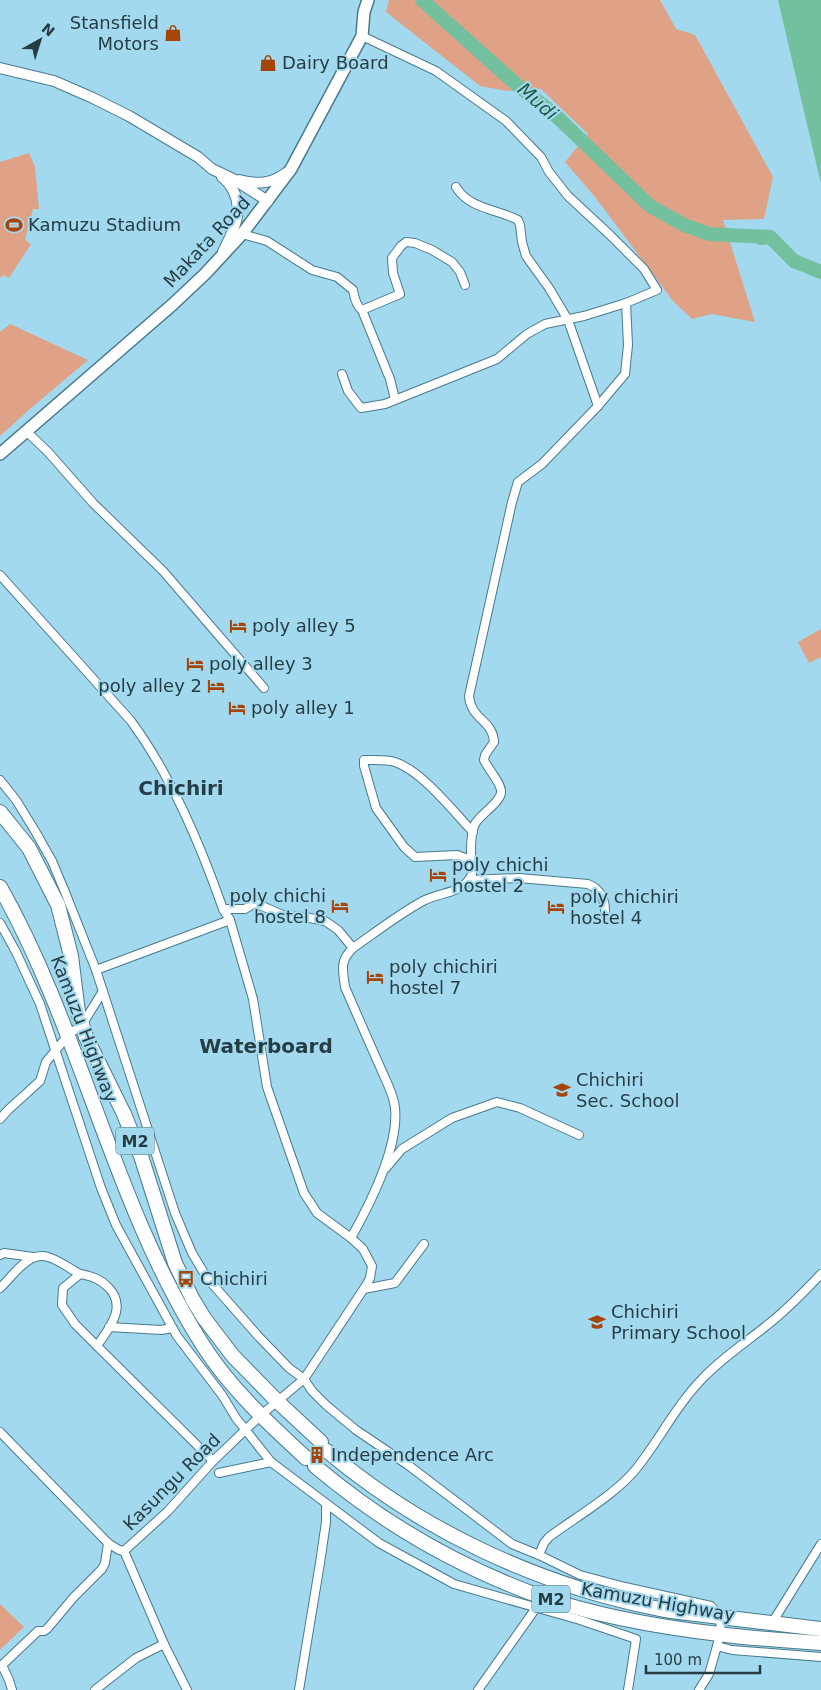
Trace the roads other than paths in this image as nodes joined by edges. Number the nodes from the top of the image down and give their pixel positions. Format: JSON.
{"nodes":[{"id":1,"x":368,"y":0,"type":"edge"},
{"id":2,"x":362,"y":36,"type":"junction"},
{"id":3,"x":0,"y":68,"type":"edge"},
{"id":4,"x":212,"y":169,"type":"junction"},
{"id":5,"x":291,"y":169,"type":"junction"},
{"id":6,"x":233,"y":179,"type":"junction"},
{"id":7,"x":456,"y":186,"type":"dead end"},
{"id":8,"x":268,"y":201,"type":"junction"},
{"id":9,"x":242,"y":234,"type":"junction"},
{"id":10,"x":222,"y":255,"type":"junction"},
{"id":11,"x":465,"y":285,"type":"dead end"},
{"id":12,"x":626,"y":302,"type":"junction"},
{"id":13,"x":362,"y":310,"type":"junction"},
{"id":14,"x":568,"y":320,"type":"junction"},
{"id":15,"x":342,"y":374,"type":"dead end"},
{"id":16,"x":395,"y":399,"type":"junction"},
{"id":17,"x":598,"y":406,"type":"junction"},
{"id":18,"x":26,"y":431,"type":"junction"},
{"id":19,"x":0,"y":454,"type":"edge"},
{"id":20,"x":0,"y":574,"type":"edge"},
{"id":21,"x":264,"y":688,"type":"dead end"},
{"id":22,"x":0,"y":780,"type":"edge"},
{"id":23,"x":0,"y":812,"type":"edge"},
{"id":24,"x":473,"y":832,"type":"junction"},
{"id":25,"x":471,"y":860,"type":"junction"},
{"id":26,"x":469,"y":880,"type":"junction"},
{"id":27,"x":0,"y":887,"type":"edge"},
{"id":28,"x":223,"y":909,"type":"junction"},
{"id":29,"x":605,"y":911,"type":"dead end"},
{"id":30,"x":230,"y":920,"type":"junction"},
{"id":31,"x":0,"y":923,"type":"edge"},
{"id":32,"x":353,"y":948,"type":"junction"},
{"id":33,"x":96,"y":970,"type":"junction"},
{"id":34,"x":103,"y":991,"type":"junction"},
{"id":35,"x":82,"y":1025,"type":"junction"},
{"id":36,"x":67,"y":1036,"type":"junction"},
{"id":37,"x":56,"y":1050,"type":"junction"},
{"id":38,"x":0,"y":1119,"type":"edge"},
{"id":39,"x":579,"y":1135,"type":"dead end"},
{"id":40,"x":383,"y":1172,"type":"junction"},
{"id":41,"x":351,"y":1238,"type":"junction"},
{"id":42,"x":424,"y":1244,"type":"dead end"},
{"id":43,"x":0,"y":1255,"type":"edge"},
{"id":44,"x":33,"y":1257,"type":"junction"},
{"id":45,"x":80,"y":1274,"type":"junction"},
{"id":46,"x":821,"y":1274,"type":"edge"},
{"id":47,"x":0,"y":1288,"type":"edge"},
{"id":48,"x":364,"y":1289,"type":"junction"},
{"id":49,"x":109,"y":1327,"type":"junction"},
{"id":50,"x":172,"y":1328,"type":"junction"},
{"id":51,"x":96,"y":1346,"type":"junction"},
{"id":52,"x":304,"y":1379,"type":"junction"},
{"id":53,"x":277,"y":1401,"type":"junction"},
{"id":54,"x":261,"y":1415,"type":"junction"},
{"id":55,"x":246,"y":1430,"type":"junction"},
{"id":56,"x":0,"y":1432,"type":"edge"},
{"id":57,"x":213,"y":1460,"type":"junction"},
{"id":58,"x":271,"y":1462,"type":"junction"},
{"id":59,"x":219,"y":1473,"type":"dead end"},
{"id":60,"x":326,"y":1504,"type":"junction"},
{"id":61,"x":108,"y":1544,"type":"junction"},
{"id":62,"x":821,"y":1544,"type":"edge"},
{"id":63,"x":124,"y":1551,"type":"junction"},
{"id":64,"x":539,"y":1554,"type":"junction"},
{"id":65,"x":536,"y":1608,"type":"junction"},
{"id":66,"x":721,"y":1617,"type":"junction"},
{"id":67,"x":772,"y":1622,"type":"junction"},
{"id":68,"x":821,"y":1629,"type":"edge"},
{"id":69,"x":719,"y":1640,"type":"junction"},
{"id":70,"x":821,"y":1643,"type":"edge"},
{"id":71,"x":164,"y":1644,"type":"junction"},
{"id":72,"x":821,"y":1657,"type":"edge"},
{"id":73,"x":1,"y":1666,"type":"edge"},
{"id":74,"x":12,"y":1690,"type":"edge"},
{"id":75,"x":95,"y":1690,"type":"edge"},
{"id":76,"x":187,"y":1690,"type":"edge"},
{"id":77,"x":299,"y":1690,"type":"edge"},
{"id":78,"x":478,"y":1690,"type":"edge"},
{"id":79,"x":628,"y":1690,"type":"edge"},
{"id":80,"x":699,"y":1690,"type":"edge"}],
"edges":[{"from":1,"to":2,"type":"main road","name":"Makata Road"},
{"from":2,"to":5,"type":"main road","name":"Makata Road"},
{"from":2,"to":12,"type":"street"},
{"from":3,"to":4,"type":"main road"},
{"from":4,"to":6,"type":"main road"},
{"from":4,"to":10,"type":"main road"},
{"from":5,"to":6,"type":"main road"},
{"from":5,"to":8,"type":"main road","name":"Makata Road"},
{"from":6,"to":8,"type":"main road"},
{"from":7,"to":14,"type":"street"},
{"from":8,"to":9,"type":"main road","name":"Makata Road"},
{"from":9,"to":10,"type":"main road","name":"Makata Road"},
{"from":9,"to":13,"type":"street"},
{"from":10,"to":18,"type":"main road","name":"Makata Road"},
{"from":11,"to":13,"type":"street"},
{"from":12,"to":14,"type":"street"},
{"from":12,"to":17,"type":"street"},
{"from":13,"to":16,"type":"street"},
{"from":14,"to":16,"type":"street"},
{"from":14,"to":17,"type":"street"},
{"from":15,"to":16,"type":"street"},
{"from":17,"to":24,"type":"street"},
{"from":18,"to":19,"type":"main road","name":"Makata Road"},
{"from":18,"to":21,"type":"street"},
{"from":20,"to":28,"type":"street"},
{"from":22,"to":33,"type":"street"},
{"from":23,"to":35,"type":"highway","name":"Kamuzu Highway","number":"M2"},
{"from":24,"to":25,"type":"street"},
{"from":24,"to":25,"type":"street"},
{"from":25,"to":26,"type":"street"},
{"from":26,"to":29,"type":"street"},
{"from":26,"to":32,"type":"street"},
{"from":27,"to":36,"type":"highway","name":"Kamuzu Highway","number":"M2"},
{"from":28,"to":30,"type":"street"},
{"from":28,"to":32,"type":"street"},
{"from":30,"to":33,"type":"street"},
{"from":30,"to":41,"type":"street"},
{"from":31,"to":37,"type":"street"},
{"from":32,"to":40,"type":"street"},
{"from":33,"to":34,"type":"street"},
{"from":34,"to":35,"type":"street"},
{"from":34,"to":52,"type":"street"},
{"from":35,"to":36,"type":"street"},
{"from":35,"to":53,"type":"highway","name":"Kamuzu Highway","number":"M2"},
{"from":36,"to":37,"type":"street"},
{"from":36,"to":54,"type":"highway","name":"Kamuzu Highway","number":"M2"},
{"from":37,"to":38,"type":"street"},
{"from":37,"to":50,"type":"street"},
{"from":39,"to":40,"type":"street"},
{"from":40,"to":41,"type":"street"},
{"from":41,"to":48,"type":"street","name":"Kasungu Road"},
{"from":42,"to":48,"type":"street"},
{"from":43,"to":44,"type":"street"},
{"from":44,"to":45,"type":"street"},
{"from":44,"to":47,"type":"street"},
{"from":45,"to":49,"type":"street"},
{"from":45,"to":51,"type":"street"},
{"from":46,"to":64,"type":"street"},
{"from":48,"to":52,"type":"street","name":"Kasungu Road"},
{"from":49,"to":50,"type":"street"},
{"from":49,"to":51,"type":"street"},
{"from":50,"to":55,"type":"street"},
{"from":51,"to":57,"type":"street"},
{"from":52,"to":53,"type":"street","name":"Kasungu Road"},
{"from":52,"to":64,"type":"street"},
{"from":53,"to":54,"type":"street","name":"Kasungu Road"},
{"from":53,"to":66,"type":"highway","name":"Kamuzu Highway","number":"M2"},
{"from":54,"to":55,"type":"street","name":"Kasungu Road"},
{"from":54,"to":69,"type":"highway","name":"Kamuzu Highway","number":"M2"},
{"from":55,"to":57,"type":"street","name":"Kasungu Road"},
{"from":55,"to":58,"type":"street"},
{"from":56,"to":61,"type":"street","name":"Kasungu Road"},
{"from":57,"to":63,"type":"street","name":"Kasungu Road"},
{"from":58,"to":59,"type":"street"},
{"from":58,"to":60,"type":"street"},
{"from":60,"to":65,"type":"street"},
{"from":60,"to":77,"type":"street"},
{"from":61,"to":63,"type":"street","name":"Kasungu Road"},
{"from":61,"to":73,"type":"street"},
{"from":62,"to":67,"type":"street"},
{"from":63,"to":71,"type":"street"},
{"from":64,"to":66,"type":"street"},
{"from":65,"to":78,"type":"street"},
{"from":65,"to":79,"type":"street"},
{"from":66,"to":67,"type":"highway","name":"Kamuzu Highway","number":"M2"},
{"from":66,"to":69,"type":"street"},
{"from":67,"to":68,"type":"highway","name":"Kamuzu Highway","number":"M2"},
{"from":69,"to":70,"type":"highway","name":"Kamuzu Highway","number":"M2"},
{"from":69,"to":72,"type":"street"},
{"from":69,"to":80,"type":"street"},
{"from":71,"to":75,"type":"street"},
{"from":71,"to":76,"type":"street"},
{"from":73,"to":74,"type":"street"}]}
